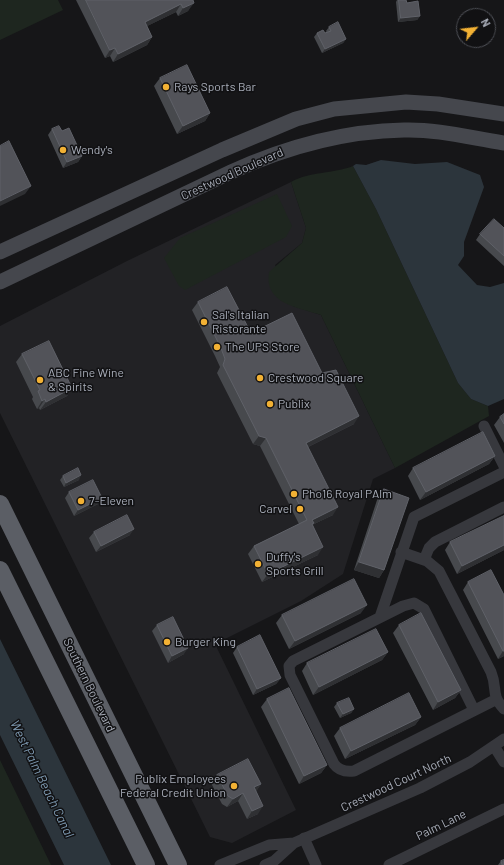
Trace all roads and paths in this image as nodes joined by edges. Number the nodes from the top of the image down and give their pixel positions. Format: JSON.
{"nodes":[{"id":1,"x":504,"y":114,"type":"edge"},
{"id":2,"x":504,"y":143,"type":"edge"},
{"id":3,"x":0,"y":252,"type":"edge"},
{"id":4,"x":0,"y":282,"type":"edge"},
{"id":5,"x":484,"y":426,"type":"dead end"},
{"id":6,"x":504,"y":466,"type":"edge"},
{"id":7,"x":504,"y":472,"type":"edge"},
{"id":8,"x":0,"y":504,"type":"edge"},
{"id":9,"x":504,"y":507,"type":"edge"},
{"id":10,"x":401,"y":552,"type":"junction"},
{"id":11,"x":424,"y":560,"type":"junction"},
{"id":12,"x":0,"y":570,"type":"edge"},
{"id":13,"x":380,"y":617,"type":"junction"},
{"id":14,"x":496,"y":700,"type":"junction"},
{"id":15,"x":504,"y":709,"type":"edge"},
{"id":16,"x":474,"y":710,"type":"junction"},
{"id":17,"x":504,"y":739,"type":"edge"},
{"id":18,"x":494,"y":746,"type":"junction"},
{"id":19,"x":504,"y":762,"type":"edge"},
{"id":20,"x":504,"y":809,"type":"edge"},
{"id":21,"x":299,"y":840,"type":"junction"},
{"id":22,"x":136,"y":846,"type":"junction"},
{"id":23,"x":146,"y":865,"type":"edge"},
{"id":24,"x":153,"y":865,"type":"edge"},
{"id":25,"x":178,"y":865,"type":"edge"},
{"id":26,"x":220,"y":865,"type":"edge"},
{"id":27,"x":265,"y":865,"type":"edge"},
{"id":28,"x":316,"y":865,"type":"edge"},
{"id":29,"x":389,"y":865,"type":"edge"}],
"edges":[{"from":1,"to":3,"type":"main road","name":"Crestwood Boulevard"},
{"from":2,"to":4,"type":"main road","name":"Crestwood Boulevard"},
{"from":5,"to":6,"type":"street"},
{"from":7,"to":10,"type":"street"},
{"from":8,"to":25,"type":"highway","name":"Southern Boulevard"},
{"from":9,"to":11,"type":"street"},
{"from":10,"to":11,"type":"street"},
{"from":10,"to":13,"type":"street"},
{"from":11,"to":14,"type":"street"},
{"from":12,"to":22,"type":"highway"},
{"from":13,"to":16,"type":"street"},
{"from":13,"to":16,"type":"street"},
{"from":14,"to":15,"type":"street"},
{"from":14,"to":16,"type":"street"},
{"from":17,"to":18,"type":"street","name":"Crestwood Court North"},
{"from":18,"to":19,"type":"street"},
{"from":18,"to":21,"type":"street","name":"Crestwood Court North"},
{"from":20,"to":29,"type":"street","name":"Palm Lane"},
{"from":21,"to":26,"type":"street","name":"Crestwood Court North"},
{"from":21,"to":27,"type":"street","name":"Crestwood Court North"},
{"from":21,"to":28,"type":"street"},
{"from":22,"to":23,"type":"highway"},
{"from":22,"to":24,"type":"highway"}]}
